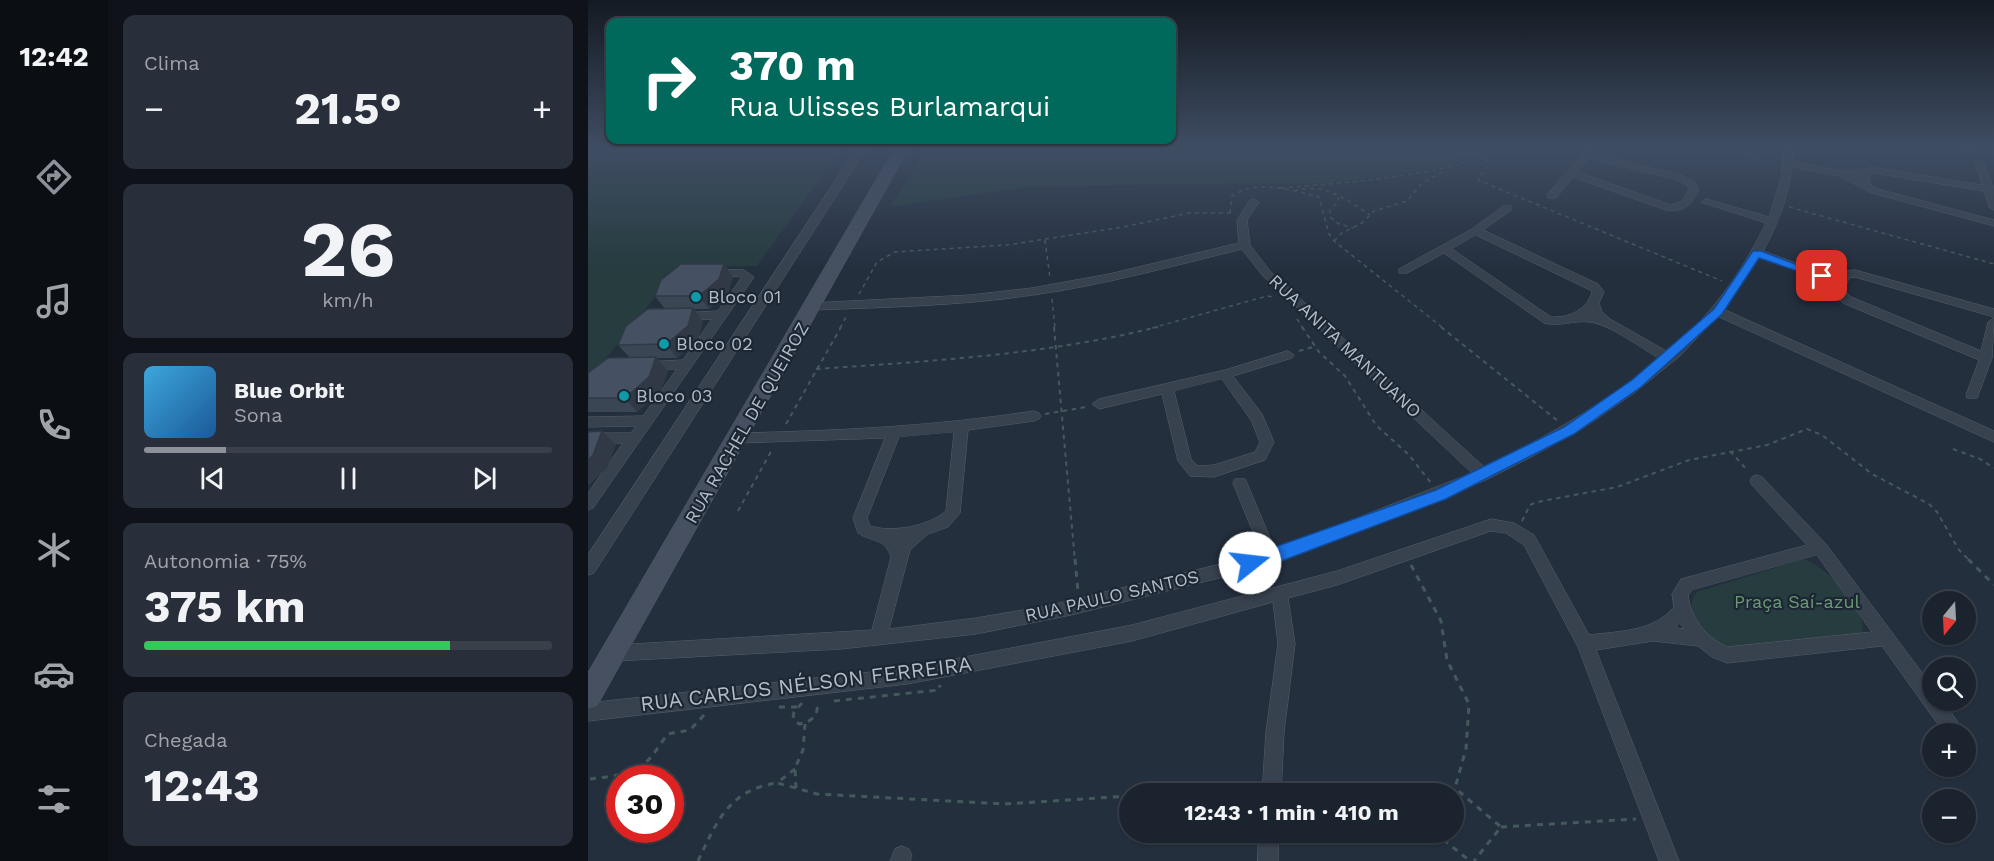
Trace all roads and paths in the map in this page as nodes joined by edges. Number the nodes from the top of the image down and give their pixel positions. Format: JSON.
{"nodes":[{"id":1,"x":836,"y":188,"type":"edge"},
{"id":2,"x":880,"y":188,"type":"edge"},
{"id":3,"x":1251,"y":188,"type":"edge"},
{"id":4,"x":1278,"y":188,"type":"edge"},
{"id":5,"x":1316,"y":188,"type":"edge"},
{"id":6,"x":1318,"y":188,"type":"edge"},
{"id":7,"x":1333,"y":188,"type":"edge"},
{"id":8,"x":1418,"y":188,"type":"edge"},
{"id":9,"x":1559,"y":188,"type":"edge"},
{"id":10,"x":1612,"y":188,"type":"edge"},
{"id":11,"x":1783,"y":188,"type":"edge"},
{"id":12,"x":1872,"y":188,"type":"edge"},
{"id":13,"x":1984,"y":188,"type":"edge"},
{"id":14,"x":1694,"y":189,"type":"joint"},
{"id":15,"x":1989,"y":189,"type":"joint"},
{"id":16,"x":1293,"y":191,"type":"junction"},
{"id":17,"x":1329,"y":191,"type":"junction"},
{"id":18,"x":1552,"y":196,"type":"dead end"},
{"id":19,"x":1338,"y":197,"type":"junction"},
{"id":20,"x":1254,"y":202,"type":"dead end"},
{"id":21,"x":1706,"y":202,"type":"junction"},
{"id":22,"x":1542,"y":203,"type":"dead end"},
{"id":23,"x":1686,"y":204,"type":"junction"},
{"id":24,"x":1779,"y":205,"type":"junction"},
{"id":25,"x":1539,"y":206,"type":"dead end"},
{"id":26,"x":1994,"y":207,"type":"edge"},
{"id":27,"x":1507,"y":208,"type":"dead end"},
{"id":28,"x":1230,"y":213,"type":"junction"},
{"id":29,"x":1245,"y":213,"type":"junction"},
{"id":30,"x":1370,"y":214,"type":"junction"},
{"id":31,"x":1773,"y":222,"type":"junction"},
{"id":32,"x":1994,"y":223,"type":"edge"},
{"id":33,"x":1353,"y":228,"type":"junction"},
{"id":34,"x":1476,"y":231,"type":"junction"},
{"id":35,"x":1045,"y":240,"type":"junction"},
{"id":36,"x":1334,"y":241,"type":"junction"},
{"id":37,"x":1245,"y":245,"type":"junction"},
{"id":38,"x":1445,"y":249,"type":"junction"},
{"id":39,"x":1757,"y":254,"type":"junction"},
{"id":40,"x":1994,"y":264,"type":"edge"},
{"id":41,"x":1403,"y":271,"type":"dead end"},
{"id":42,"x":696,"y":273,"type":"edge"},
{"id":43,"x":1844,"y":275,"type":"junction"},
{"id":44,"x":1822,"y":276,"type":"junction"},
{"id":45,"x":1389,"y":278,"type":"dead end"},
{"id":46,"x":1383,"y":281,"type":"junction"},
{"id":47,"x":1051,"y":289,"type":"junction"},
{"id":48,"x":1838,"y":290,"type":"junction"},
{"id":49,"x":1275,"y":297,"type":"dead end"},
{"id":50,"x":1593,"y":303,"type":"junction"},
{"id":51,"x":854,"y":304,"type":"junction"},
{"id":52,"x":814,"y":306,"type":"junction"},
{"id":53,"x":1718,"y":312,"type":"junction"},
{"id":54,"x":1291,"y":313,"type":"dead end"},
{"id":55,"x":1994,"y":313,"type":"edge"},
{"id":56,"x":721,"y":315,"type":"junction"},
{"id":57,"x":663,"y":316,"type":"edge"},
{"id":58,"x":1573,"y":319,"type":"junction"},
{"id":59,"x":1606,"y":322,"type":"junction"},
{"id":60,"x":1994,"y":322,"type":"edge"},
{"id":61,"x":1314,"y":346,"type":"junction"},
{"id":62,"x":1058,"y":348,"type":"junction"},
{"id":63,"x":1306,"y":349,"type":"dead end"},
{"id":64,"x":1288,"y":355,"type":"dead end"},
{"id":65,"x":1668,"y":358,"type":"junction"},
{"id":66,"x":1986,"y":358,"type":"junction"},
{"id":67,"x":686,"y":364,"type":"junction"},
{"id":68,"x":636,"y":366,"type":"edge"},
{"id":69,"x":816,"y":369,"type":"junction"},
{"id":70,"x":1225,"y":374,"type":"junction"},
{"id":71,"x":1167,"y":389,"type":"junction"},
{"id":72,"x":1972,"y":395,"type":"dead end"},
{"id":73,"x":1099,"y":404,"type":"dead end"},
{"id":74,"x":1078,"y":408,"type":"dead end"},
{"id":75,"x":1063,"y":411,"type":"junction"},
{"id":76,"x":1054,"y":413,"type":"dead end"},
{"id":77,"x":1034,"y":416,"type":"dead end"},
{"id":78,"x":647,"y":421,"type":"junction"},
{"id":79,"x":588,"y":422,"type":"edge"},
{"id":80,"x":961,"y":428,"type":"junction"},
{"id":81,"x":1569,"y":431,"type":"junction"},
{"id":82,"x":893,"y":434,"type":"junction"},
{"id":83,"x":1994,"y":436,"type":"edge"},
{"id":84,"x":588,"y":438,"type":"edge"},
{"id":85,"x":634,"y":438,"type":"junction"},
{"id":86,"x":738,"y":438,"type":"junction"},
{"id":87,"x":778,"y":438,"type":"junction"},
{"id":88,"x":1953,"y":449,"type":"dead end"},
{"id":89,"x":1730,"y":451,"type":"junction"},
{"id":90,"x":1250,"y":460,"type":"junction"},
{"id":91,"x":1994,"y":468,"type":"edge"},
{"id":92,"x":1214,"y":471,"type":"junction"},
{"id":93,"x":1483,"y":475,"type":"junction"},
{"id":94,"x":1756,"y":481,"type":"joint"},
{"id":95,"x":1239,"y":483,"type":"junction"},
{"id":96,"x":1441,"y":495,"type":"junction"},
{"id":97,"x":588,"y":503,"type":"edge"},
{"id":98,"x":738,"y":511,"type":"dead end"},
{"id":99,"x":923,"y":529,"type":"junction"},
{"id":100,"x":1512,"y":529,"type":"junction"},
{"id":101,"x":880,"y":534,"type":"junction"},
{"id":102,"x":1820,"y":548,"type":"junction"},
{"id":103,"x":1406,"y":554,"type":"junction"},
{"id":104,"x":899,"y":557,"type":"junction"},
{"id":105,"x":1271,"y":558,"type":"junction"},
{"id":106,"x":588,"y":568,"type":"edge"},
{"id":107,"x":1994,"y":585,"type":"edge"},
{"id":108,"x":1278,"y":594,"type":"junction"},
{"id":109,"x":1080,"y":607,"type":"junction"},
{"id":110,"x":1681,"y":610,"type":"junction"},
{"id":111,"x":1653,"y":633,"type":"junction"},
{"id":112,"x":878,"y":638,"type":"junction"},
{"id":113,"x":1886,"y":638,"type":"junction"},
{"id":114,"x":1701,"y":639,"type":"junction"},
{"id":115,"x":1585,"y":644,"type":"junction"},
{"id":116,"x":615,"y":653,"type":"junction"},
{"id":117,"x":588,"y":697,"type":"edge"},
{"id":118,"x":807,"y":701,"type":"dead end"},
{"id":119,"x":813,"y":701,"type":"dead end"},
{"id":120,"x":777,"y":707,"type":"dead end"},
{"id":121,"x":797,"y":707,"type":"junction"},
{"id":122,"x":588,"y":712,"type":"edge"},
{"id":123,"x":706,"y":713,"type":"dead end"},
{"id":124,"x":805,"y":723,"type":"junction"},
{"id":125,"x":1949,"y":723,"type":"edge"},
{"id":126,"x":795,"y":768,"type":"junction"},
{"id":127,"x":590,"y":779,"type":"dead end"},
{"id":128,"x":777,"y":783,"type":"junction"},
{"id":129,"x":1272,"y":783,"type":"edge"},
{"id":130,"x":1457,"y":783,"type":"edge"},
{"id":131,"x":795,"y":788,"type":"junction"},
{"id":132,"x":1464,"y":796,"type":"edge"},
{"id":133,"x":1119,"y":797,"type":"edge"},
{"id":134,"x":1654,"y":818,"type":"junction"},
{"id":135,"x":1501,"y":827,"type":"junction"},
{"id":136,"x":1269,"y":843,"type":"edge"},
{"id":137,"x":1448,"y":843,"type":"edge"},
{"id":138,"x":698,"y":861,"type":"edge"},
{"id":139,"x":1268,"y":861,"type":"edge"},
{"id":140,"x":1472,"y":861,"type":"edge"},
{"id":141,"x":1669,"y":861,"type":"edge"}],
"edges":[{"from":1,"to":106,"type":"street"},
{"from":2,"to":52,"type":"street","name":"RUA RACHEL DE QUEIROZ"},
{"from":3,"to":28,"type":"path"},
{"from":4,"to":16,"type":"path"},
{"from":5,"to":16,"type":"path"},
{"from":6,"to":17,"type":"path"},
{"from":7,"to":17,"type":"path"},
{"from":8,"to":30,"type":"path"},
{"from":9,"to":18,"type":"street"},
{"from":10,"to":23,"type":"street"},
{"from":11,"to":24,"type":"street","name":"RUA PAULO SANTOS"},
{"from":12,"to":32,"type":"street"},
{"from":13,"to":15,"type":"street"},
{"from":14,"to":21,"type":"street"},
{"from":14,"to":23,"type":"street"},
{"from":15,"to":26,"type":"street"},
{"from":16,"to":36,"type":"path"},
{"from":17,"to":19,"type":"path"},
{"from":19,"to":30,"type":"path"},
{"from":19,"to":33,"type":"path"},
{"from":20,"to":29,"type":"street"},
{"from":21,"to":23,"type":"street"},
{"from":21,"to":31,"type":"street"},
{"from":22,"to":25,"type":"path"},
{"from":24,"to":31,"type":"street","name":"RUA PAULO SANTOS"},
{"from":24,"to":40,"type":"path"},
{"from":27,"to":34,"type":"street"},
{"from":28,"to":29,"type":"path"},
{"from":28,"to":35,"type":"path"},
{"from":29,"to":37,"type":"street"},
{"from":30,"to":33,"type":"path"},
{"from":31,"to":39,"type":"street","name":"RUA PAULO SANTOS"},
{"from":33,"to":36,"type":"path"},
{"from":34,"to":38,"type":"street"},
{"from":34,"to":50,"type":"street"},
{"from":35,"to":47,"type":"path"},
{"from":35,"to":51,"type":"path"},
{"from":36,"to":46,"type":"path"},
{"from":37,"to":47,"type":"street"},
{"from":37,"to":93,"type":"street","name":"RUA ANITA MANTUANO"},
{"from":38,"to":41,"type":"street"},
{"from":38,"to":58,"type":"street"},
{"from":39,"to":44,"type":"street"},
{"from":39,"to":53,"type":"street","name":"RUA PAULO SANTOS"},
{"from":42,"to":56,"type":"street"},
{"from":43,"to":44,"type":"street"},
{"from":43,"to":48,"type":"street"},
{"from":43,"to":55,"type":"street"},
{"from":44,"to":48,"type":"street"},
{"from":45,"to":46,"type":"path"},
{"from":46,"to":81,"type":"path"},
{"from":47,"to":51,"type":"street"},
{"from":47,"to":62,"type":"path"},
{"from":48,"to":66,"type":"street"},
{"from":49,"to":62,"type":"path"},
{"from":50,"to":58,"type":"street"},
{"from":50,"to":59,"type":"street"},
{"from":51,"to":52,"type":"street"},
{"from":51,"to":69,"type":"path"},
{"from":52,"to":86,"type":"street","name":"RUA RACHEL DE QUEIROZ"},
{"from":53,"to":65,"type":"street","name":"RUA PAULO SANTOS"},
{"from":53,"to":83,"type":"street"},
{"from":54,"to":61,"type":"path"},
{"from":56,"to":57,"type":"street"},
{"from":56,"to":67,"type":"street"},
{"from":58,"to":59,"type":"street"},
{"from":59,"to":65,"type":"street"},
{"from":60,"to":66,"type":"street"},
{"from":61,"to":63,"type":"path"},
{"from":61,"to":96,"type":"path"},
{"from":62,"to":69,"type":"path"},
{"from":62,"to":75,"type":"path"},
{"from":64,"to":70,"type":"street"},
{"from":65,"to":81,"type":"street","name":"RUA PAULO SANTOS"},
{"from":66,"to":72,"type":"street"},
{"from":67,"to":68,"type":"street"},
{"from":67,"to":78,"type":"street"},
{"from":69,"to":87,"type":"path"},
{"from":70,"to":71,"type":"street"},
{"from":70,"to":90,"type":"street"},
{"from":71,"to":73,"type":"street"},
{"from":71,"to":92,"type":"street"},
{"from":74,"to":75,"type":"path"},
{"from":75,"to":76,"type":"path"},
{"from":75,"to":109,"type":"path"},
{"from":77,"to":80,"type":"street"},
{"from":78,"to":79,"type":"street"},
{"from":78,"to":85,"type":"street"},
{"from":80,"to":82,"type":"street"},
{"from":80,"to":99,"type":"street"},
{"from":81,"to":93,"type":"street","name":"RUA PAULO SANTOS"},
{"from":82,"to":87,"type":"street"},
{"from":82,"to":101,"type":"street"},
{"from":84,"to":85,"type":"street"},
{"from":85,"to":97,"type":"street"},
{"from":86,"to":87,"type":"street"},
{"from":86,"to":116,"type":"street","name":"RUA RACHEL DE QUEIROZ"},
{"from":87,"to":98,"type":"path"},
{"from":88,"to":91,"type":"path"},
{"from":89,"to":94,"type":"path"},
{"from":89,"to":100,"type":"path"},
{"from":89,"to":107,"type":"path"},
{"from":90,"to":92,"type":"street"},
{"from":90,"to":95,"type":"street"},
{"from":92,"to":95,"type":"street"},
{"from":93,"to":96,"type":"street","name":"RUA PAULO SANTOS"},
{"from":94,"to":102,"type":"street"},
{"from":95,"to":105,"type":"street"},
{"from":96,"to":105,"type":"street","name":"RUA PAULO SANTOS"},
{"from":99,"to":101,"type":"street"},
{"from":99,"to":104,"type":"street"},
{"from":100,"to":103,"type":"street","name":"RUA CARLOS NÉLSON FERREIRA"},
{"from":100,"to":115,"type":"street"},
{"from":101,"to":104,"type":"street"},
{"from":102,"to":110,"type":"street"},
{"from":102,"to":113,"type":"street"},
{"from":103,"to":108,"type":"street","name":"RUA CARLOS NÉLSON FERREIRA"},
{"from":103,"to":130,"type":"path"},
{"from":104,"to":112,"type":"street"},
{"from":105,"to":109,"type":"street","name":"RUA PAULO SANTOS"},
{"from":108,"to":122,"type":"street","name":"RUA CARLOS NÉLSON FERREIRA"},
{"from":108,"to":129,"type":"street"},
{"from":109,"to":112,"type":"street","name":"RUA PAULO SANTOS"},
{"from":110,"to":111,"type":"street"},
{"from":110,"to":114,"type":"street"},
{"from":111,"to":114,"type":"street"},
{"from":111,"to":115,"type":"street"},
{"from":112,"to":116,"type":"street","name":"RUA PAULO SANTOS"},
{"from":113,"to":114,"type":"street"},
{"from":113,"to":125,"type":"street"},
{"from":115,"to":134,"type":"street"},
{"from":116,"to":117,"type":"street","name":"RUA RACHEL DE QUEIROZ"},
{"from":118,"to":121,"type":"path"},
{"from":119,"to":124,"type":"path"},
{"from":120,"to":121,"type":"path"},
{"from":121,"to":124,"type":"path"},
{"from":123,"to":127,"type":"path"},
{"from":124,"to":126,"type":"path"},
{"from":126,"to":128,"type":"path"},
{"from":126,"to":131,"type":"path"},
{"from":128,"to":131,"type":"path"},
{"from":128,"to":138,"type":"path"},
{"from":131,"to":133,"type":"path"},
{"from":132,"to":135,"type":"path"},
{"from":134,"to":135,"type":"path"},
{"from":134,"to":141,"type":"street"},
{"from":135,"to":140,"type":"path"},
{"from":136,"to":139,"type":"street"},
{"from":137,"to":140,"type":"path"}]}
